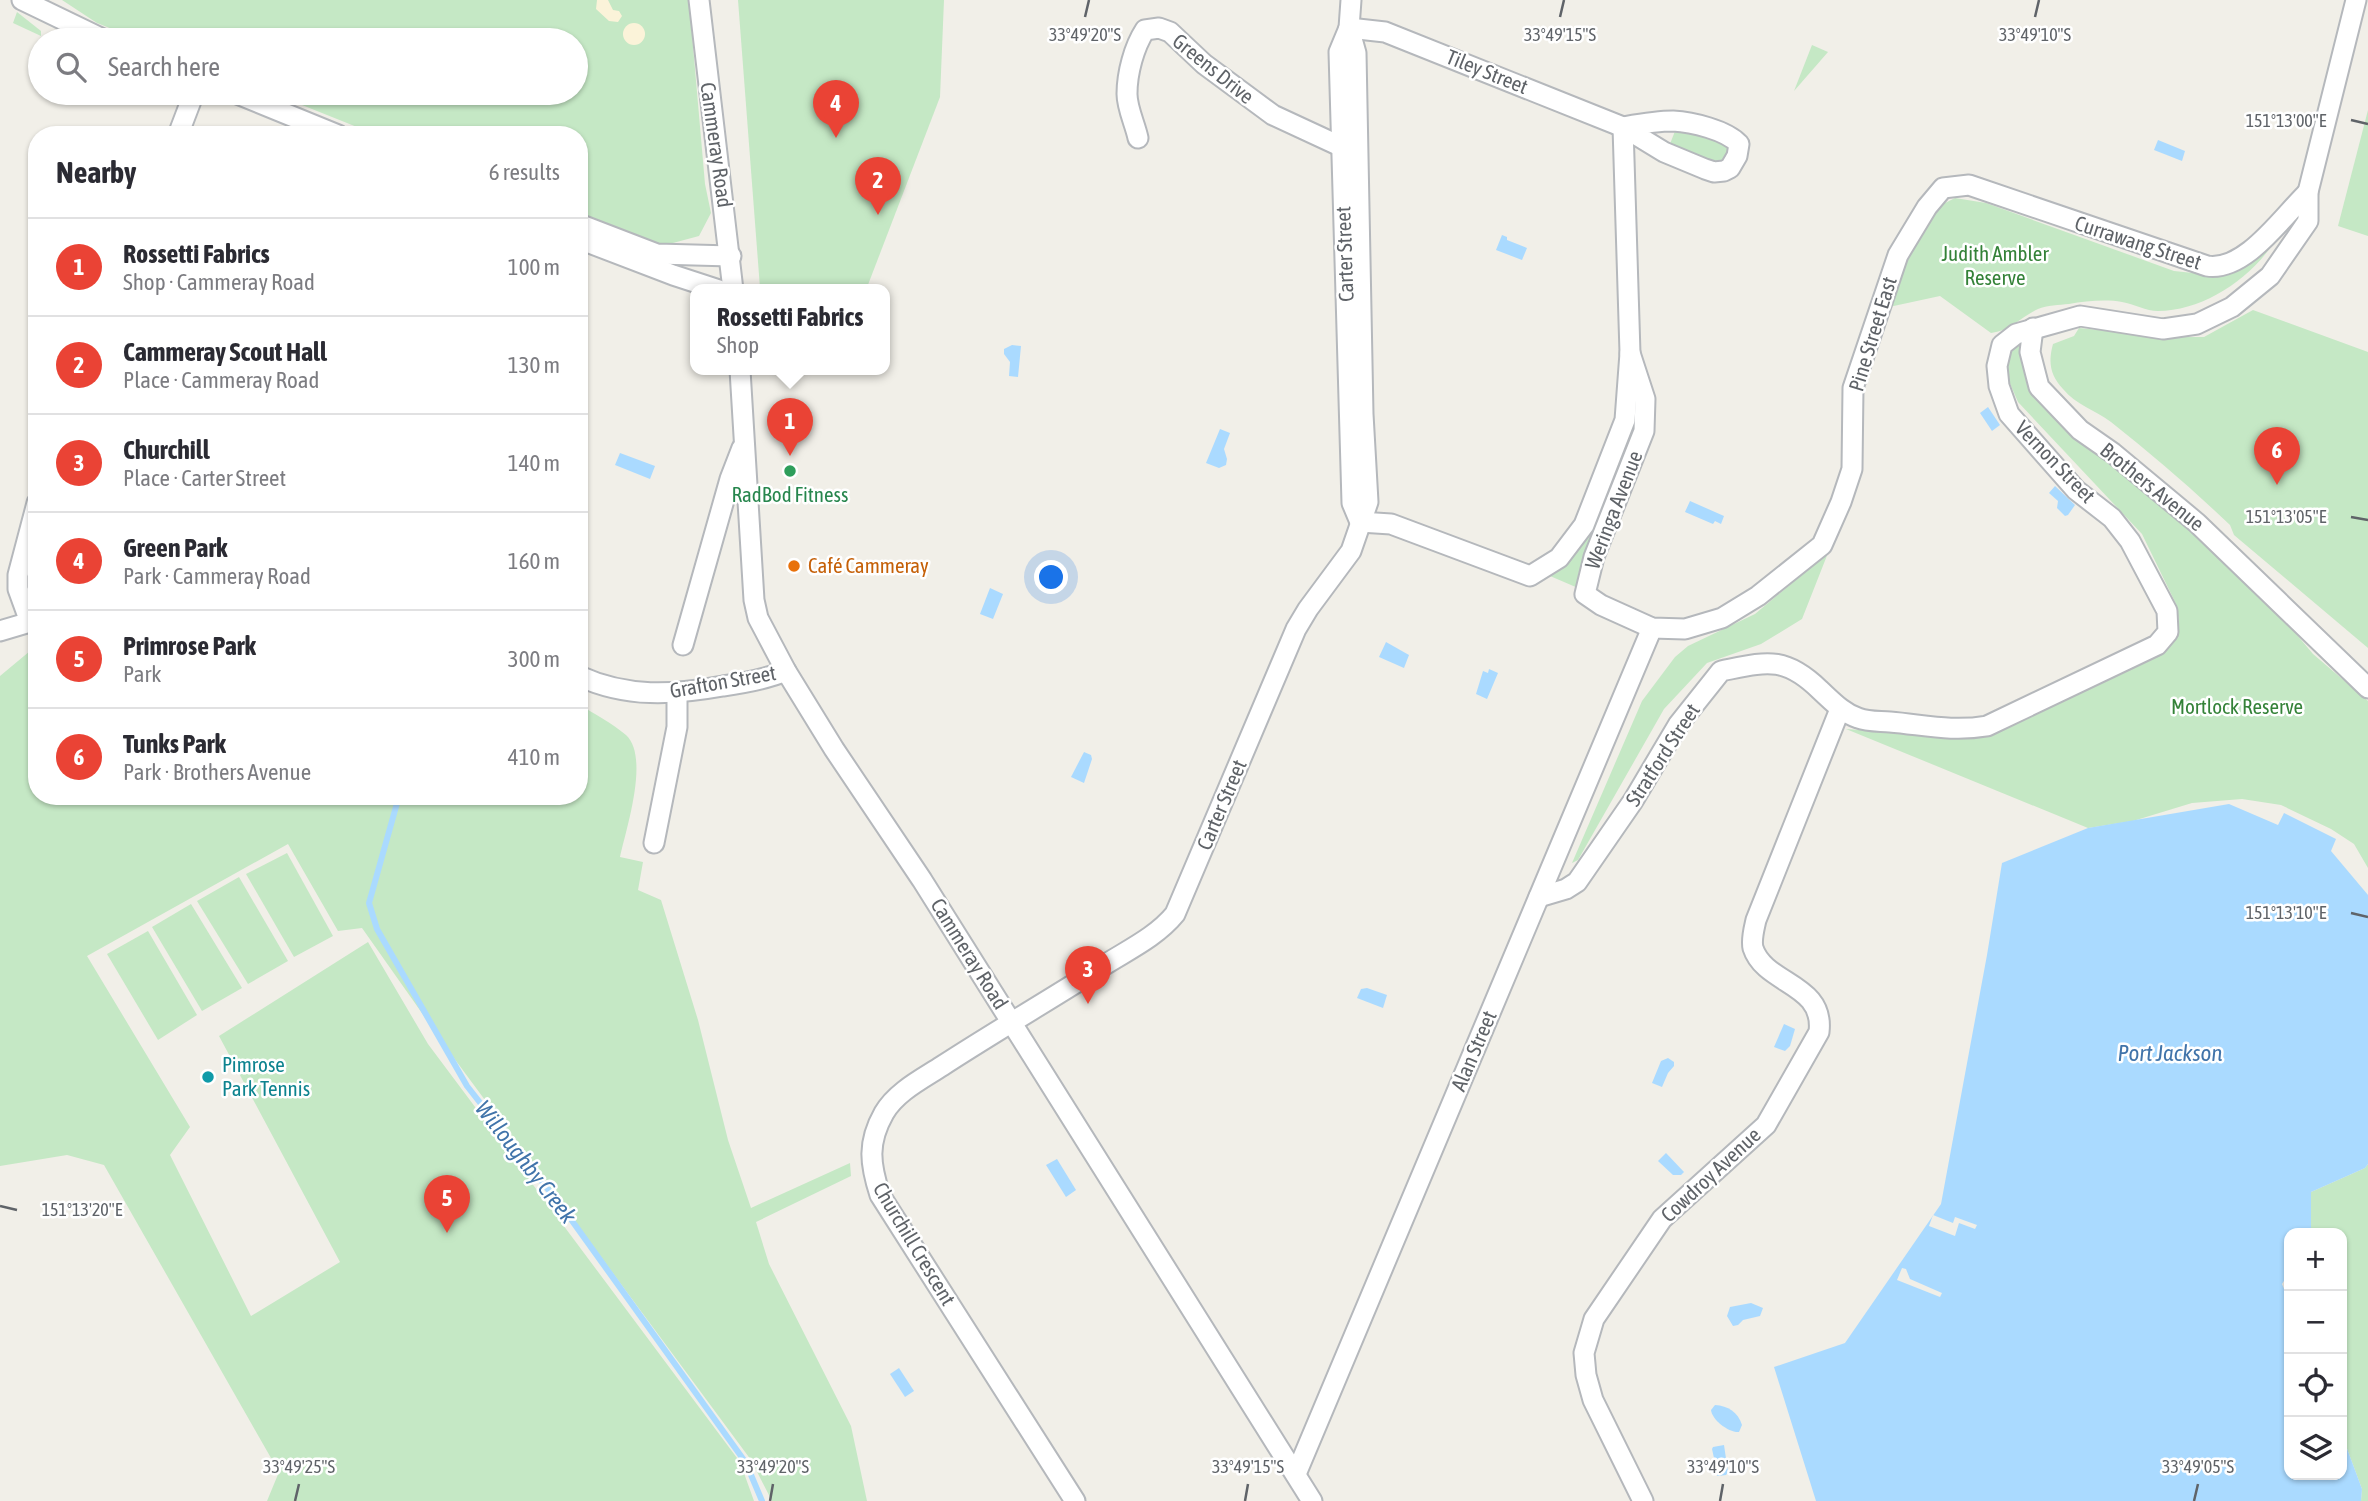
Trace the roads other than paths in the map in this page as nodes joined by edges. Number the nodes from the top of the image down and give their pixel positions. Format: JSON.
{"nodes":[{"id":1,"x":22,"y":0,"type":"edge"},
{"id":2,"x":35,"y":0,"type":"edge"},
{"id":3,"x":699,"y":0,"type":"edge"},
{"id":4,"x":1351,"y":0,"type":"edge"},
{"id":5,"x":2356,"y":0,"type":"edge"},
{"id":6,"x":60,"y":16,"type":"junction"},
{"id":7,"x":82,"y":28,"type":"edge"},
{"id":8,"x":1349,"y":28,"type":"junction"},
{"id":9,"x":189,"y":105,"type":"edge"},
{"id":10,"x":264,"y":105,"type":"edge"},
{"id":11,"x":181,"y":126,"type":"edge"},
{"id":12,"x":316,"y":126,"type":"edge"},
{"id":13,"x":1623,"y":127,"type":"junction"},
{"id":14,"x":1138,"y":138,"type":"dead end"},
{"id":15,"x":1342,"y":147,"type":"junction"},
{"id":16,"x":1943,"y":188,"type":"joint"},
{"id":17,"x":2308,"y":192,"type":"junction"},
{"id":18,"x":588,"y":227,"type":"edge"},
{"id":19,"x":588,"y":242,"type":"edge"},
{"id":20,"x":731,"y":256,"type":"junction"},
{"id":21,"x":701,"y":284,"type":"edge"},
{"id":22,"x":733,"y":284,"type":"edge"},
{"id":23,"x":2033,"y":328,"type":"junction"},
{"id":24,"x":1630,"y":353,"type":"junction"},
{"id":25,"x":740,"y":375,"type":"edge"},
{"id":26,"x":744,"y":442,"type":"junction"},
{"id":27,"x":1360,"y":522,"type":"junction"},
{"id":28,"x":749,"y":526,"type":"junction"},
{"id":29,"x":716,"y":527,"type":"junction"},
{"id":30,"x":28,"y":537,"type":"edge"},
{"id":31,"x":28,"y":610,"type":"edge"},
{"id":32,"x":28,"y":623,"type":"edge"},
{"id":33,"x":1652,"y":628,"type":"junction"},
{"id":34,"x":0,"y":631,"type":"edge"},
{"id":35,"x":683,"y":645,"type":"dead end"},
{"id":36,"x":786,"y":671,"type":"junction"},
{"id":37,"x":588,"y":679,"type":"edge"},
{"id":38,"x":2368,"y":688,"type":"edge"},
{"id":39,"x":677,"y":694,"type":"junction"},
{"id":40,"x":1840,"y":709,"type":"junction"},
{"id":41,"x":654,"y":843,"type":"dead end"},
{"id":42,"x":1539,"y":897,"type":"junction"},
{"id":43,"x":1011,"y":1023,"type":"junction"},
{"id":44,"x":1296,"y":1474,"type":"junction"},
{"id":45,"x":1075,"y":1501,"type":"edge"},
{"id":46,"x":1312,"y":1501,"type":"edge"},
{"id":47,"x":1643,"y":1501,"type":"edge"}],
"edges":[{"from":1,"to":6,"type":"street"},
{"from":2,"to":6,"type":"street"},
{"from":3,"to":20,"type":"street","name":"Cammeray Road"},
{"from":4,"to":8,"type":"street","name":"Carter Street"},
{"from":5,"to":17,"type":"street","name":"Vernon Street"},
{"from":6,"to":7,"type":"street"},
{"from":8,"to":13,"type":"street","name":"Tiley Street"},
{"from":8,"to":15,"type":"street","name":"Carter Street"},
{"from":8,"to":27,"type":"street","name":"Carter Street"},
{"from":9,"to":11,"type":"street"},
{"from":10,"to":12,"type":"street"},
{"from":13,"to":13,"type":"street","name":"Tiley Street"},
{"from":13,"to":24,"type":"street","name":"Weringa Avenue"},
{"from":14,"to":15,"type":"street","name":"Greens Drive"},
{"from":15,"to":27,"type":"street","name":"Carter Street"},
{"from":16,"to":17,"type":"street","name":"Currawang Street"},
{"from":16,"to":33,"type":"street","name":"Pine Street East"},
{"from":17,"to":23,"type":"street","name":"Vernon Street"},
{"from":18,"to":20,"type":"street"},
{"from":19,"to":21,"type":"street"},
{"from":20,"to":22,"type":"street","name":"Cammeray Road"},
{"from":23,"to":38,"type":"street","name":"Brothers Avenue"},
{"from":23,"to":40,"type":"street","name":"Vernon Street"},
{"from":24,"to":27,"type":"street","name":"Weringa Avenue"},
{"from":24,"to":33,"type":"street","name":"Weringa Avenue"},
{"from":25,"to":26,"type":"street","name":"Cammeray Road"},
{"from":26,"to":28,"type":"street","name":"Cammeray Road"},
{"from":26,"to":29,"type":"street"},
{"from":27,"to":43,"type":"street","name":"Carter Street"},
{"from":28,"to":29,"type":"street"},
{"from":28,"to":36,"type":"street","name":"Cammeray Road"},
{"from":29,"to":35,"type":"street"},
{"from":30,"to":31,"type":"street"},
{"from":32,"to":34,"type":"street"},
{"from":33,"to":42,"type":"street","name":"Alan Street"},
{"from":36,"to":39,"type":"street","name":"Grafton Street"},
{"from":36,"to":43,"type":"street","name":"Cammeray Road"},
{"from":37,"to":39,"type":"street","name":"Grafton Street"},
{"from":39,"to":41,"type":"street"},
{"from":40,"to":42,"type":"street","name":"Stratford Street"},
{"from":40,"to":47,"type":"street","name":"Cowdroy Avenue"},
{"from":42,"to":44,"type":"street","name":"Alan Street"},
{"from":43,"to":44,"type":"street","name":"Cammeray Road"},
{"from":43,"to":45,"type":"street","name":"Churchill Crescent"},
{"from":44,"to":46,"type":"street","name":"Cammeray Road"}]}
